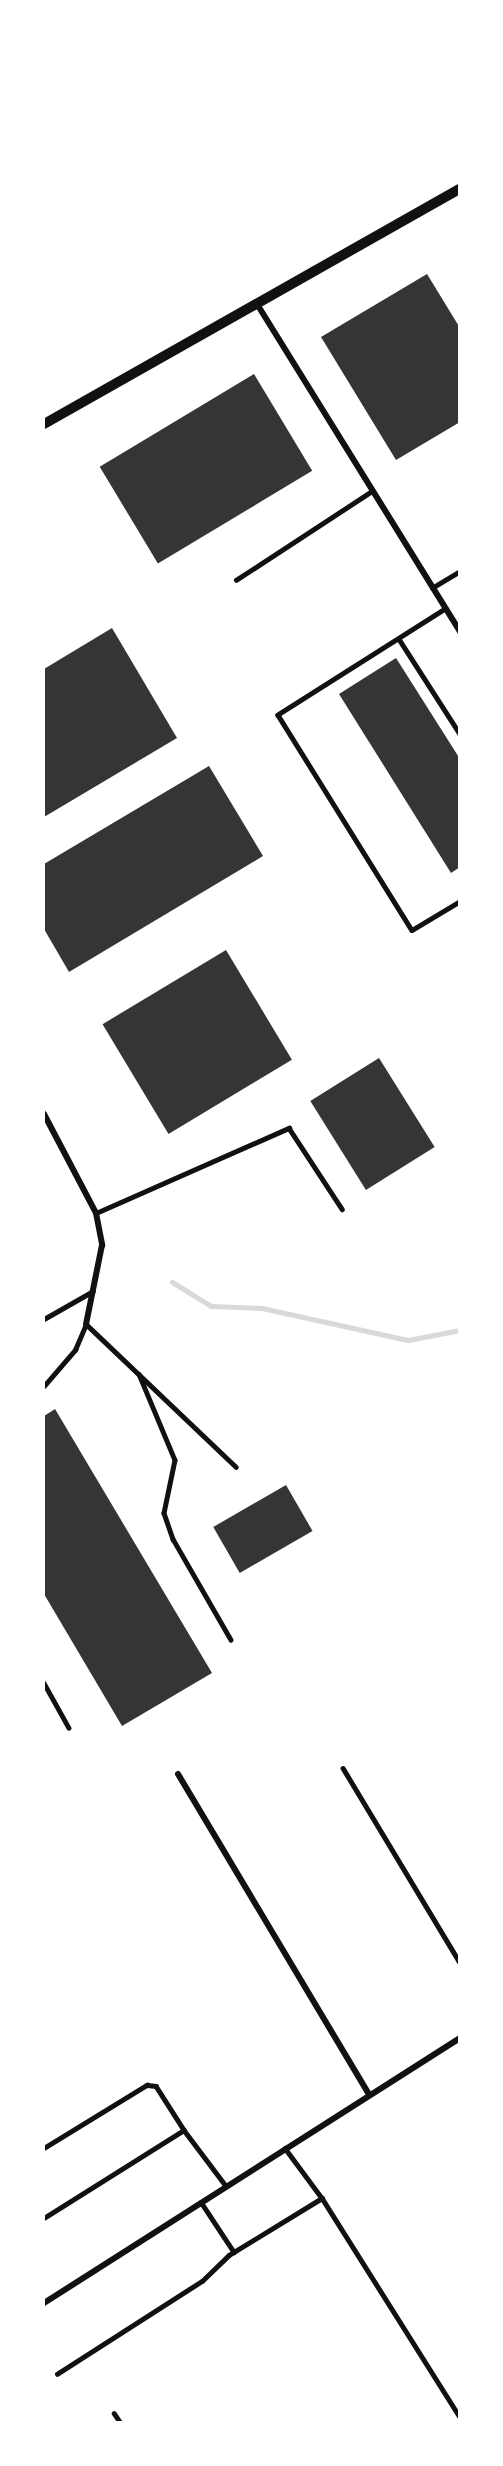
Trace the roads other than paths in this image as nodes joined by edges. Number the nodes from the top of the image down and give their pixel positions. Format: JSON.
{"nodes":[{"id":1,"x":459,"y":189,"type":"edge"},
{"id":2,"x":257,"y":304,"type":"junction"},
{"id":3,"x":44,"y":424,"type":"edge"},
{"id":4,"x":372,"y":491,"type":"junction"},
{"id":5,"x":459,"y":571,"type":"edge"},
{"id":6,"x":236,"y":580,"type":"dead end"},
{"id":7,"x":432,"y":588,"type":"junction"},
{"id":8,"x":445,"y":609,"type":"junction"},
{"id":9,"x":459,"y":632,"type":"edge"},
{"id":10,"x":399,"y":639,"type":"junction"},
{"id":11,"x":459,"y":735,"type":"edge"},
{"id":12,"x":459,"y":902,"type":"edge"},
{"id":13,"x":44,"y":1114,"type":"edge"},
{"id":14,"x":342,"y":1209,"type":"dead end"},
{"id":15,"x":96,"y":1213,"type":"junction"},
{"id":16,"x":96,"y":1290,"type":"junction"},
{"id":17,"x":44,"y":1319,"type":"edge"},
{"id":18,"x":86,"y":1324,"type":"junction"},
{"id":19,"x":139,"y":1374,"type":"junction"},
{"id":20,"x":44,"y":1386,"type":"edge"},
{"id":21,"x":236,"y":1467,"type":"dead end"},
{"id":22,"x":231,"y":1640,"type":"dead end"},
{"id":23,"x":44,"y":1683,"type":"edge"},
{"id":24,"x":69,"y":1728,"type":"dead end"},
{"id":25,"x":343,"y":1768,"type":"dead end"},
{"id":26,"x":178,"y":1774,"type":"dead end"},
{"id":27,"x":459,"y":1963,"type":"edge"},
{"id":28,"x":459,"y":2038,"type":"edge"},
{"id":29,"x":369,"y":2094,"type":"junction"},
{"id":30,"x":184,"y":2130,"type":"junction"},
{"id":31,"x":44,"y":2148,"type":"edge"},
{"id":32,"x":285,"y":2148,"type":"junction"},
{"id":33,"x":226,"y":2186,"type":"junction"},
{"id":34,"x":322,"y":2198,"type":"junction"},
{"id":35,"x":201,"y":2202,"type":"junction"},
{"id":36,"x":44,"y":2218,"type":"edge"},
{"id":37,"x":234,"y":2252,"type":"junction"},
{"id":38,"x":44,"y":2303,"type":"edge"},
{"id":39,"x":57,"y":2374,"type":"dead end"},
{"id":40,"x":114,"y":2413,"type":"dead end"},
{"id":41,"x":459,"y":2417,"type":"edge"},
{"id":42,"x":120,"y":2422,"type":"edge"}],
"edges":[{"from":1,"to":2,"type":"street"},
{"from":2,"to":3,"type":"street"},
{"from":2,"to":4,"type":"street"},
{"from":4,"to":6,"type":"lane"},
{"from":4,"to":7,"type":"street"},
{"from":5,"to":7,"type":"lane"},
{"from":7,"to":8,"type":"street"},
{"from":8,"to":9,"type":"street"},
{"from":8,"to":10,"type":"lane"},
{"from":10,"to":11,"type":"lane"},
{"from":10,"to":12,"type":"lane"},
{"from":13,"to":15,"type":"street"},
{"from":14,"to":15,"type":"lane"},
{"from":15,"to":16,"type":"street"},
{"from":16,"to":17,"type":"lane"},
{"from":16,"to":18,"type":"street"},
{"from":18,"to":19,"type":"lane"},
{"from":18,"to":20,"type":"lane"},
{"from":19,"to":21,"type":"lane"},
{"from":19,"to":22,"type":"lane"},
{"from":23,"to":24,"type":"lane"},
{"from":25,"to":27,"type":"lane"},
{"from":26,"to":29,"type":"street"},
{"from":28,"to":29,"type":"street"},
{"from":29,"to":32,"type":"street"},
{"from":30,"to":31,"type":"lane"},
{"from":30,"to":33,"type":"lane"},
{"from":30,"to":36,"type":"lane"},
{"from":32,"to":33,"type":"street"},
{"from":32,"to":34,"type":"lane"},
{"from":33,"to":35,"type":"street"},
{"from":34,"to":37,"type":"lane"},
{"from":34,"to":41,"type":"lane"},
{"from":35,"to":37,"type":"lane"},
{"from":35,"to":38,"type":"street"},
{"from":37,"to":39,"type":"lane"},
{"from":40,"to":42,"type":"lane"}]}
